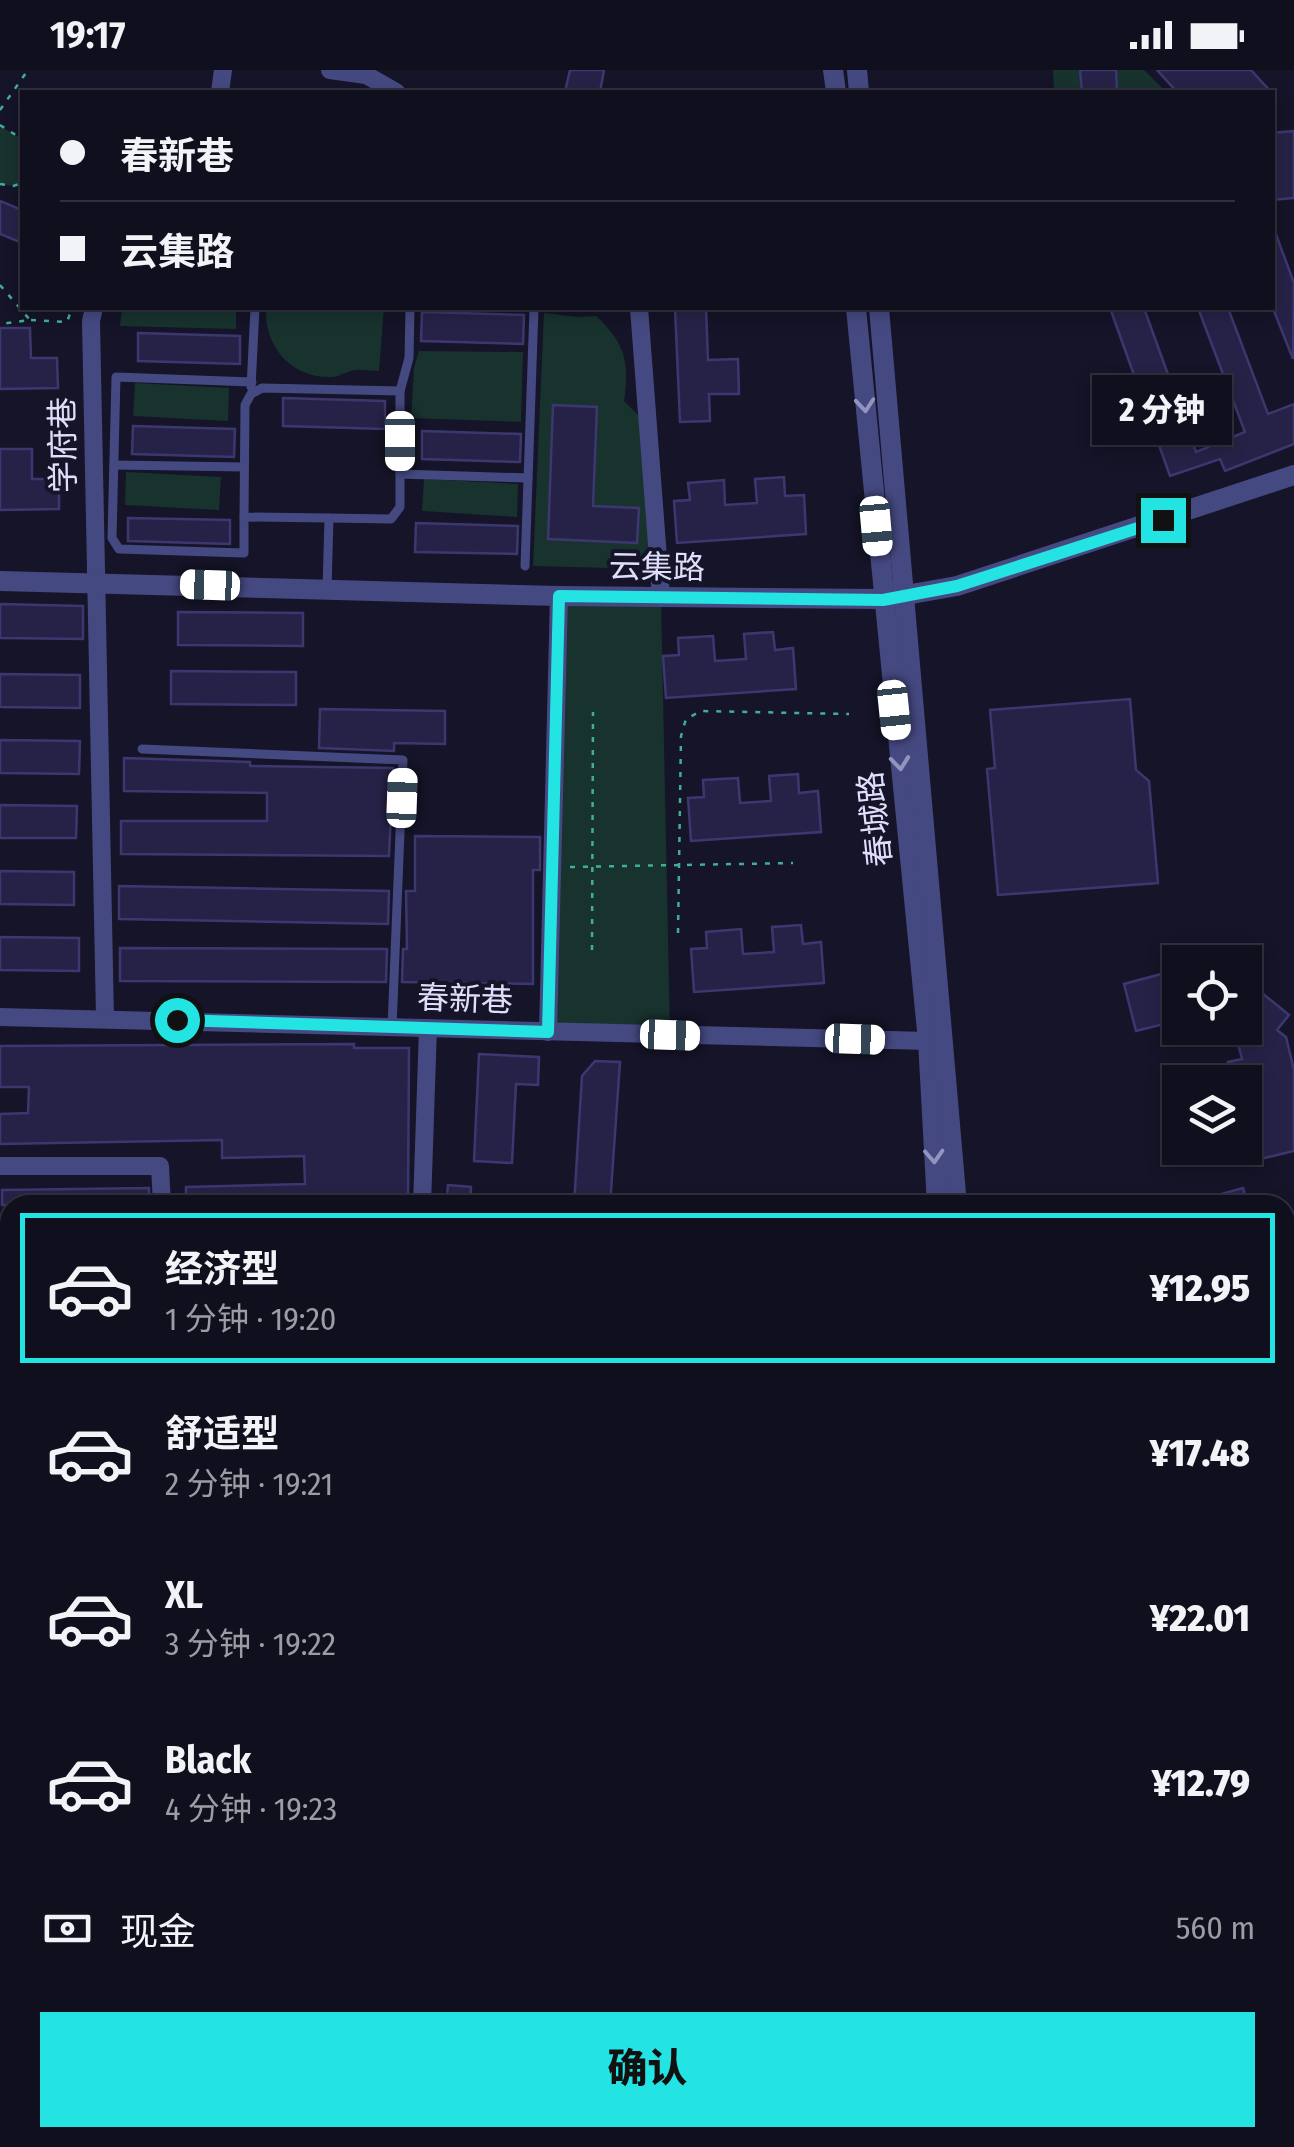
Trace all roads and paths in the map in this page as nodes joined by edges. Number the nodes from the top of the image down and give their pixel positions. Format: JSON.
{"nodes":[{"id":1,"x":28,"y":70,"type":"edge"},
{"id":2,"x":330,"y":70,"type":"edge"},
{"id":3,"x":392,"y":90,"type":"edge"},
{"id":4,"x":0,"y":110,"type":"edge"},
{"id":5,"x":0,"y":285,"type":"edge"},
{"id":6,"x":20,"y":308,"type":"edge"},
{"id":7,"x":21,"y":310,"type":"edge"},
{"id":8,"x":71,"y":310,"type":"edge"},
{"id":9,"x":94,"y":310,"type":"edge"},
{"id":10,"x":255,"y":310,"type":"edge"},
{"id":11,"x":410,"y":310,"type":"edge"},
{"id":12,"x":534,"y":310,"type":"edge"},
{"id":13,"x":639,"y":310,"type":"edge"},
{"id":14,"x":856,"y":310,"type":"edge"},
{"id":15,"x":879,"y":310,"type":"edge"},
{"id":16,"x":30,"y":320,"type":"junction"},
{"id":17,"x":0,"y":324,"type":"edge"},
{"id":18,"x":252,"y":382,"type":"junction"},
{"id":19,"x":400,"y":390,"type":"junction"},
{"id":20,"x":251,"y":394,"type":"junction"},
{"id":21,"x":114,"y":465,"type":"junction"},
{"id":22,"x":244,"y":466,"type":"junction"},
{"id":23,"x":400,"y":474,"type":"junction"},
{"id":24,"x":1294,"y":475,"type":"edge"},
{"id":25,"x":528,"y":478,"type":"junction"},
{"id":26,"x":244,"y":517,"type":"junction"},
{"id":27,"x":328,"y":518,"type":"junction"},
{"id":28,"x":525,"y":566,"type":"dead end"},
{"id":29,"x":0,"y":581,"type":"edge"},
{"id":30,"x":94,"y":581,"type":"junction"},
{"id":31,"x":326,"y":588,"type":"junction"},
{"id":32,"x":559,"y":596,"type":"junction"},
{"id":33,"x":905,"y":596,"type":"junction"},
{"id":34,"x":661,"y":597,"type":"junction"},
{"id":35,"x":883,"y":600,"type":"junction"},
{"id":36,"x":593,"y":712,"type":"dead end"},
{"id":37,"x":849,"y":714,"type":"dead end"},
{"id":38,"x":142,"y":748,"type":"dead end"},
{"id":39,"x":678,"y":864,"type":"junction"},
{"id":40,"x":793,"y":864,"type":"dead end"},
{"id":41,"x":593,"y":866,"type":"junction"},
{"id":42,"x":552,"y":867,"type":"junction"},
{"id":43,"x":678,"y":933,"type":"dead end"},
{"id":44,"x":592,"y":950,"type":"dead end"},
{"id":45,"x":0,"y":1018,"type":"edge"},
{"id":46,"x":106,"y":1018,"type":"junction"},
{"id":47,"x":392,"y":1027,"type":"junction"},
{"id":48,"x":428,"y":1028,"type":"junction"},
{"id":49,"x":548,"y":1032,"type":"junction"},
{"id":50,"x":928,"y":1041,"type":"junction"},
{"id":51,"x":0,"y":1166,"type":"edge"},
{"id":52,"x":161,"y":1195,"type":"edge"},
{"id":53,"x":422,"y":1195,"type":"edge"},
{"id":54,"x":936,"y":1195,"type":"edge"},
{"id":55,"x":957,"y":1195,"type":"edge"}],
"edges":[{"from":1,"to":4,"type":"path"},
{"from":2,"to":3,"type":"street"},
{"from":5,"to":6,"type":"path"},
{"from":7,"to":16,"type":"path"},
{"from":8,"to":16,"type":"path"},
{"from":9,"to":30,"type":"street","name":"学府巷"},
{"from":10,"to":18,"type":"lane"},
{"from":11,"to":19,"type":"lane"},
{"from":12,"to":25,"type":"lane"},
{"from":13,"to":34,"type":"street"},
{"from":14,"to":35,"type":"street","name":"春城路","one_way":true},
{"from":15,"to":33,"type":"street","name":"春城路"},
{"from":16,"to":17,"type":"path"},
{"from":18,"to":20,"type":"lane"},
{"from":18,"to":21,"type":"lane"},
{"from":19,"to":20,"type":"lane"},
{"from":19,"to":23,"type":"lane"},
{"from":20,"to":22,"type":"lane"},
{"from":21,"to":22,"type":"lane"},
{"from":21,"to":26,"type":"lane"},
{"from":22,"to":26,"type":"lane"},
{"from":23,"to":25,"type":"lane"},
{"from":23,"to":27,"type":"lane"},
{"from":24,"to":33,"type":"street","name":"云集路"},
{"from":25,"to":28,"type":"lane"},
{"from":26,"to":27,"type":"lane"},
{"from":27,"to":31,"type":"lane"},
{"from":29,"to":30,"type":"street","name":"云集路"},
{"from":30,"to":31,"type":"street","name":"云集路"},
{"from":30,"to":46,"type":"street","name":"学府巷"},
{"from":31,"to":32,"type":"street","name":"云集路"},
{"from":32,"to":34,"type":"street","name":"云集路"},
{"from":32,"to":42,"type":"street"},
{"from":33,"to":35,"type":"street","name":"云集路"},
{"from":33,"to":55,"type":"street","name":"春城路"},
{"from":34,"to":35,"type":"street","name":"云集路"},
{"from":35,"to":50,"type":"street","name":"春城路","one_way":true},
{"from":36,"to":41,"type":"path"},
{"from":37,"to":39,"type":"path"},
{"from":38,"to":47,"type":"lane"},
{"from":39,"to":40,"type":"path"},
{"from":39,"to":41,"type":"path"},
{"from":39,"to":43,"type":"path"},
{"from":41,"to":42,"type":"path"},
{"from":41,"to":44,"type":"path"},
{"from":42,"to":49,"type":"street"},
{"from":45,"to":46,"type":"street","name":"春新巷"},
{"from":46,"to":47,"type":"street","name":"春新巷"},
{"from":47,"to":48,"type":"street","name":"春新巷"},
{"from":48,"to":49,"type":"street","name":"春新巷"},
{"from":48,"to":53,"type":"street"},
{"from":49,"to":50,"type":"street","name":"春新巷"},
{"from":50,"to":54,"type":"street","name":"春城路","one_way":true},
{"from":51,"to":52,"type":"street"}]}
